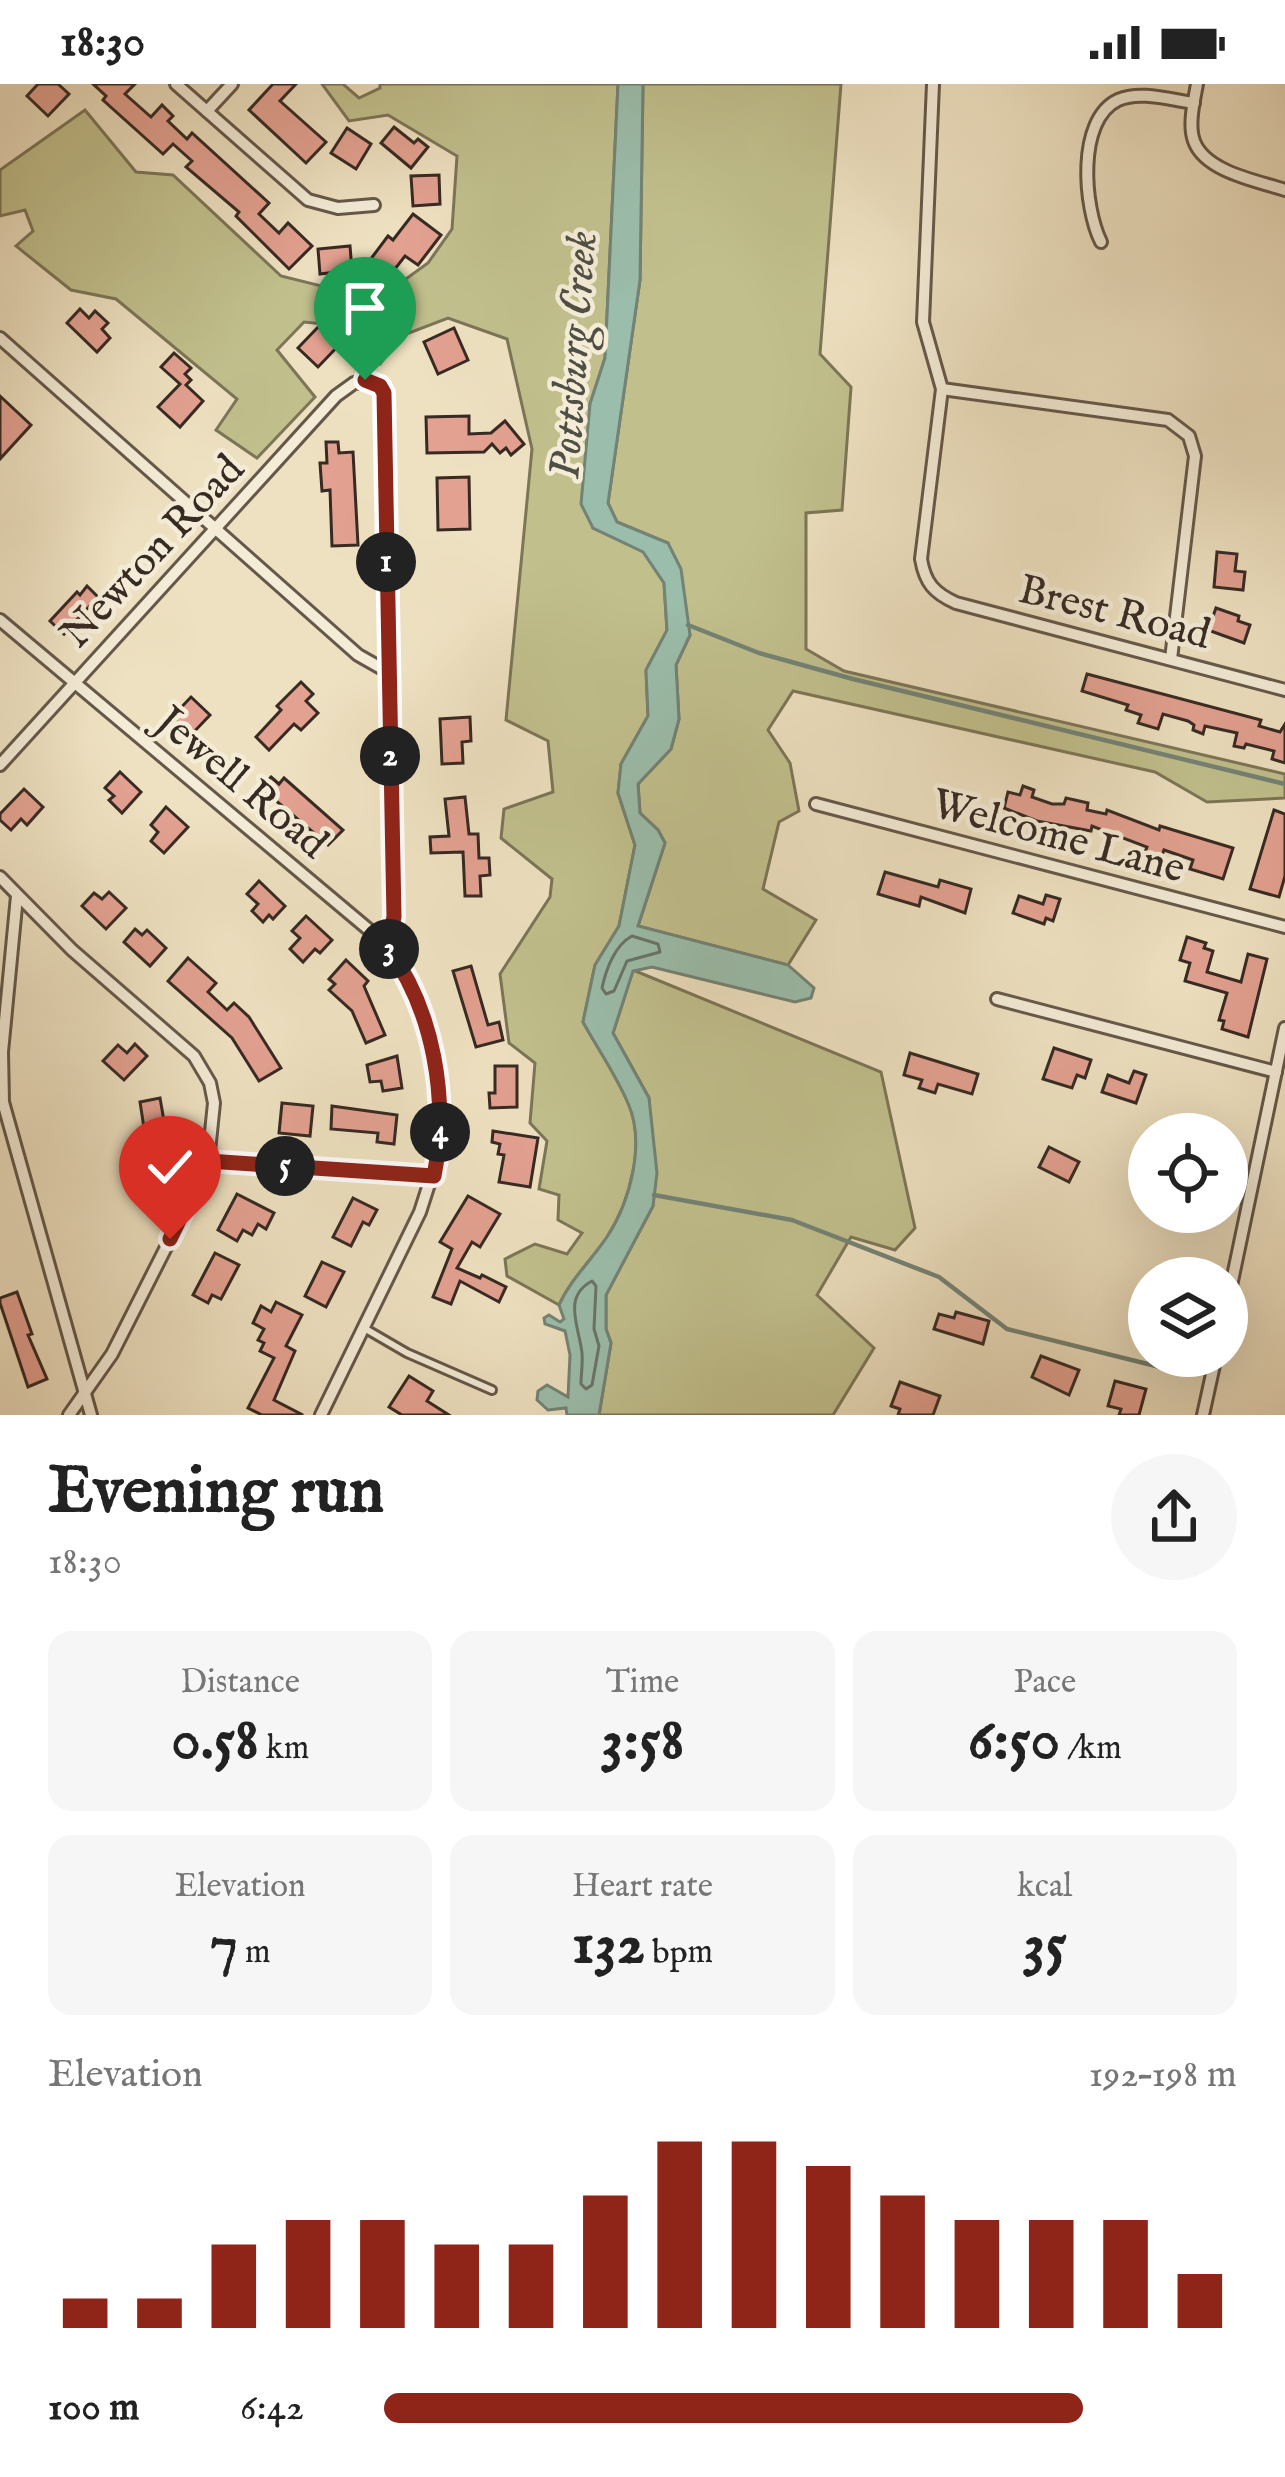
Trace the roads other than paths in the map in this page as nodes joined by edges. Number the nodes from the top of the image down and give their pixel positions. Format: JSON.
{"nodes":[{"id":1,"x":176,"y":84,"type":"edge"},
{"id":2,"x":232,"y":84,"type":"edge"},
{"id":3,"x":933,"y":84,"type":"edge"},
{"id":4,"x":1197,"y":84,"type":"edge"},
{"id":5,"x":1194,"y":103,"type":"junction"},
{"id":6,"x":207,"y":111,"type":"junction"},
{"id":7,"x":1285,"y":190,"type":"edge"},
{"id":8,"x":374,"y":205,"type":"dead end"},
{"id":9,"x":1101,"y":242,"type":"dead end"},
{"id":10,"x":0,"y":338,"type":"edge"},
{"id":11,"x":942,"y":389,"type":"junction"},
{"id":12,"x":216,"y":529,"type":"junction"},
{"id":13,"x":0,"y":620,"type":"edge"},
{"id":14,"x":1171,"y":659,"type":"junction"},
{"id":15,"x":388,"y":672,"type":"junction"},
{"id":16,"x":73,"y":683,"type":"junction"},
{"id":17,"x":1285,"y":690,"type":"edge"},
{"id":18,"x":0,"y":764,"type":"edge"},
{"id":19,"x":816,"y":804,"type":"dead end"},
{"id":20,"x":0,"y":877,"type":"edge"},
{"id":21,"x":17,"y":896,"type":"junction"},
{"id":22,"x":1285,"y":927,"type":"edge"},
{"id":23,"x":387,"y":947,"type":"junction"},
{"id":24,"x":997,"y":999,"type":"dead end"},
{"id":25,"x":1285,"y":1028,"type":"edge"},
{"id":26,"x":1276,"y":1072,"type":"junction"},
{"id":27,"x":208,"y":1161,"type":"junction"},
{"id":28,"x":434,"y":1176,"type":"junction"},
{"id":29,"x":1237,"y":1257,"type":"edge"},
{"id":30,"x":364,"y":1328,"type":"junction"},
{"id":31,"x":1211,"y":1377,"type":"edge"},
{"id":32,"x":492,"y":1390,"type":"dead end"},
{"id":33,"x":85,"y":1395,"type":"junction"},
{"id":34,"x":69,"y":1415,"type":"edge"},
{"id":35,"x":91,"y":1415,"type":"edge"},
{"id":36,"x":321,"y":1415,"type":"edge"},
{"id":37,"x":1203,"y":1415,"type":"edge"}],
"edges":[{"from":1,"to":6,"type":"street"},
{"from":2,"to":6,"type":"street"},
{"from":3,"to":11,"type":"street"},
{"from":4,"to":5,"type":"street"},
{"from":5,"to":7,"type":"street"},
{"from":5,"to":9,"type":"street"},
{"from":6,"to":8,"type":"street"},
{"from":10,"to":12,"type":"street"},
{"from":11,"to":14,"type":"street","name":"Brest Road"},
{"from":11,"to":14,"type":"street"},
{"from":12,"to":15,"type":"street"},
{"from":12,"to":15,"type":"street","name":"Newton Road"},
{"from":12,"to":16,"type":"street","name":"Newton Road"},
{"from":13,"to":16,"type":"street","name":"Jewell Road"},
{"from":14,"to":17,"type":"street","name":"Brest Road"},
{"from":15,"to":23,"type":"street"},
{"from":16,"to":18,"type":"street","name":"Newton Road"},
{"from":16,"to":23,"type":"street","name":"Jewell Road"},
{"from":19,"to":22,"type":"street","name":"Welcome Lane"},
{"from":20,"to":21,"type":"street"},
{"from":21,"to":27,"type":"street"},
{"from":21,"to":33,"type":"street"},
{"from":23,"to":28,"type":"street","name":"Jewell Road"},
{"from":24,"to":26,"type":"street"},
{"from":25,"to":26,"type":"street"},
{"from":26,"to":29,"type":"street"},
{"from":27,"to":28,"type":"street"},
{"from":27,"to":33,"type":"street"},
{"from":28,"to":30,"type":"street","name":"Jewell Road"},
{"from":30,"to":32,"type":"lane"},
{"from":30,"to":36,"type":"street","name":"Jewell Road"},
{"from":31,"to":37,"type":"street"},
{"from":33,"to":34,"type":"street"},
{"from":33,"to":35,"type":"street"}]}
